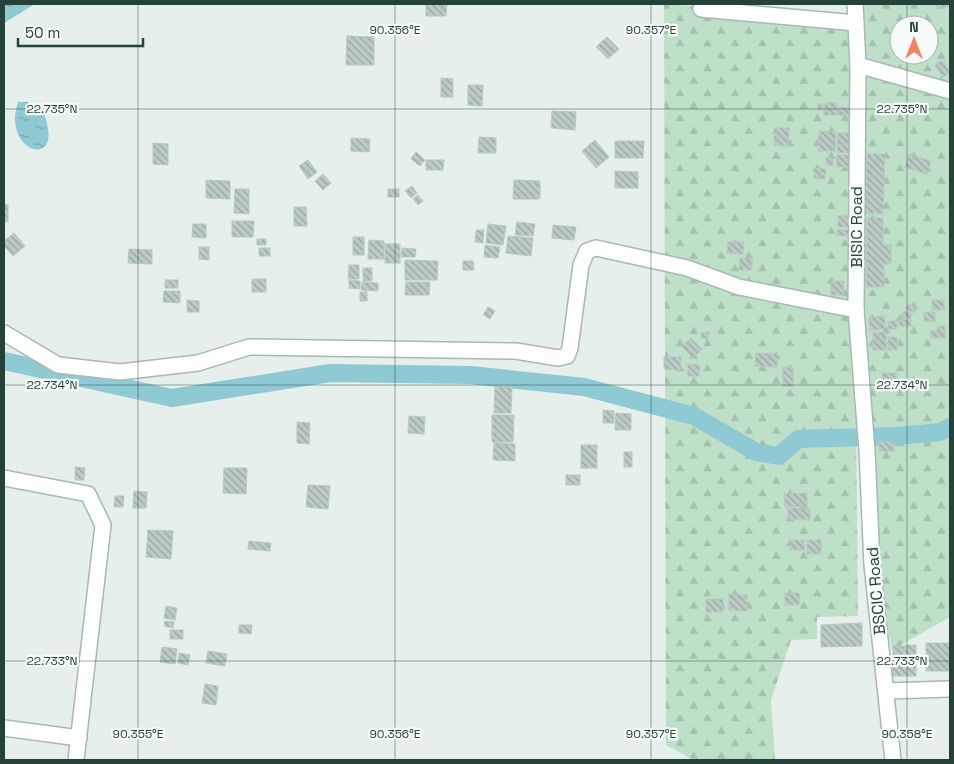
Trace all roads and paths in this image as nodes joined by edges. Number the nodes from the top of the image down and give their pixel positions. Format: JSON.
{"nodes":[{"id":1,"x":855,"y":4,"type":"edge"},
{"id":2,"x":701,"y":9,"type":"dead end"},
{"id":3,"x":856,"y":24,"type":"junction"},
{"id":4,"x":858,"y":66,"type":"junction"},
{"id":5,"x":950,"y":91,"type":"edge"},
{"id":6,"x":856,"y":310,"type":"junction"},
{"id":7,"x":4,"y":333,"type":"edge"},
{"id":8,"x":868,"y":450,"type":"joint"},
{"id":9,"x":4,"y":478,"type":"edge"},
{"id":10,"x":950,"y":689,"type":"edge"},
{"id":11,"x":886,"y":691,"type":"junction"},
{"id":12,"x":4,"y":728,"type":"edge"},
{"id":13,"x":79,"y":738,"type":"junction"},
{"id":14,"x":76,"y":760,"type":"edge"},
{"id":15,"x":893,"y":760,"type":"edge"}],
"edges":[{"from":1,"to":3,"type":"street","name":"BISIC Road"},
{"from":2,"to":3,"type":"street"},
{"from":3,"to":4,"type":"street","name":"BISIC Road"},
{"from":4,"to":5,"type":"street"},
{"from":4,"to":6,"type":"street","name":"BISIC Road"},
{"from":6,"to":7,"type":"street"},
{"from":6,"to":8,"type":"street","name":"BISIC Road"},
{"from":8,"to":11,"type":"street","name":"BSCIC Road"},
{"from":9,"to":13,"type":"street"},
{"from":10,"to":11,"type":"street"},
{"from":11,"to":15,"type":"street","name":"BSCIC Road"},
{"from":12,"to":13,"type":"street"},
{"from":13,"to":14,"type":"street"}]}
